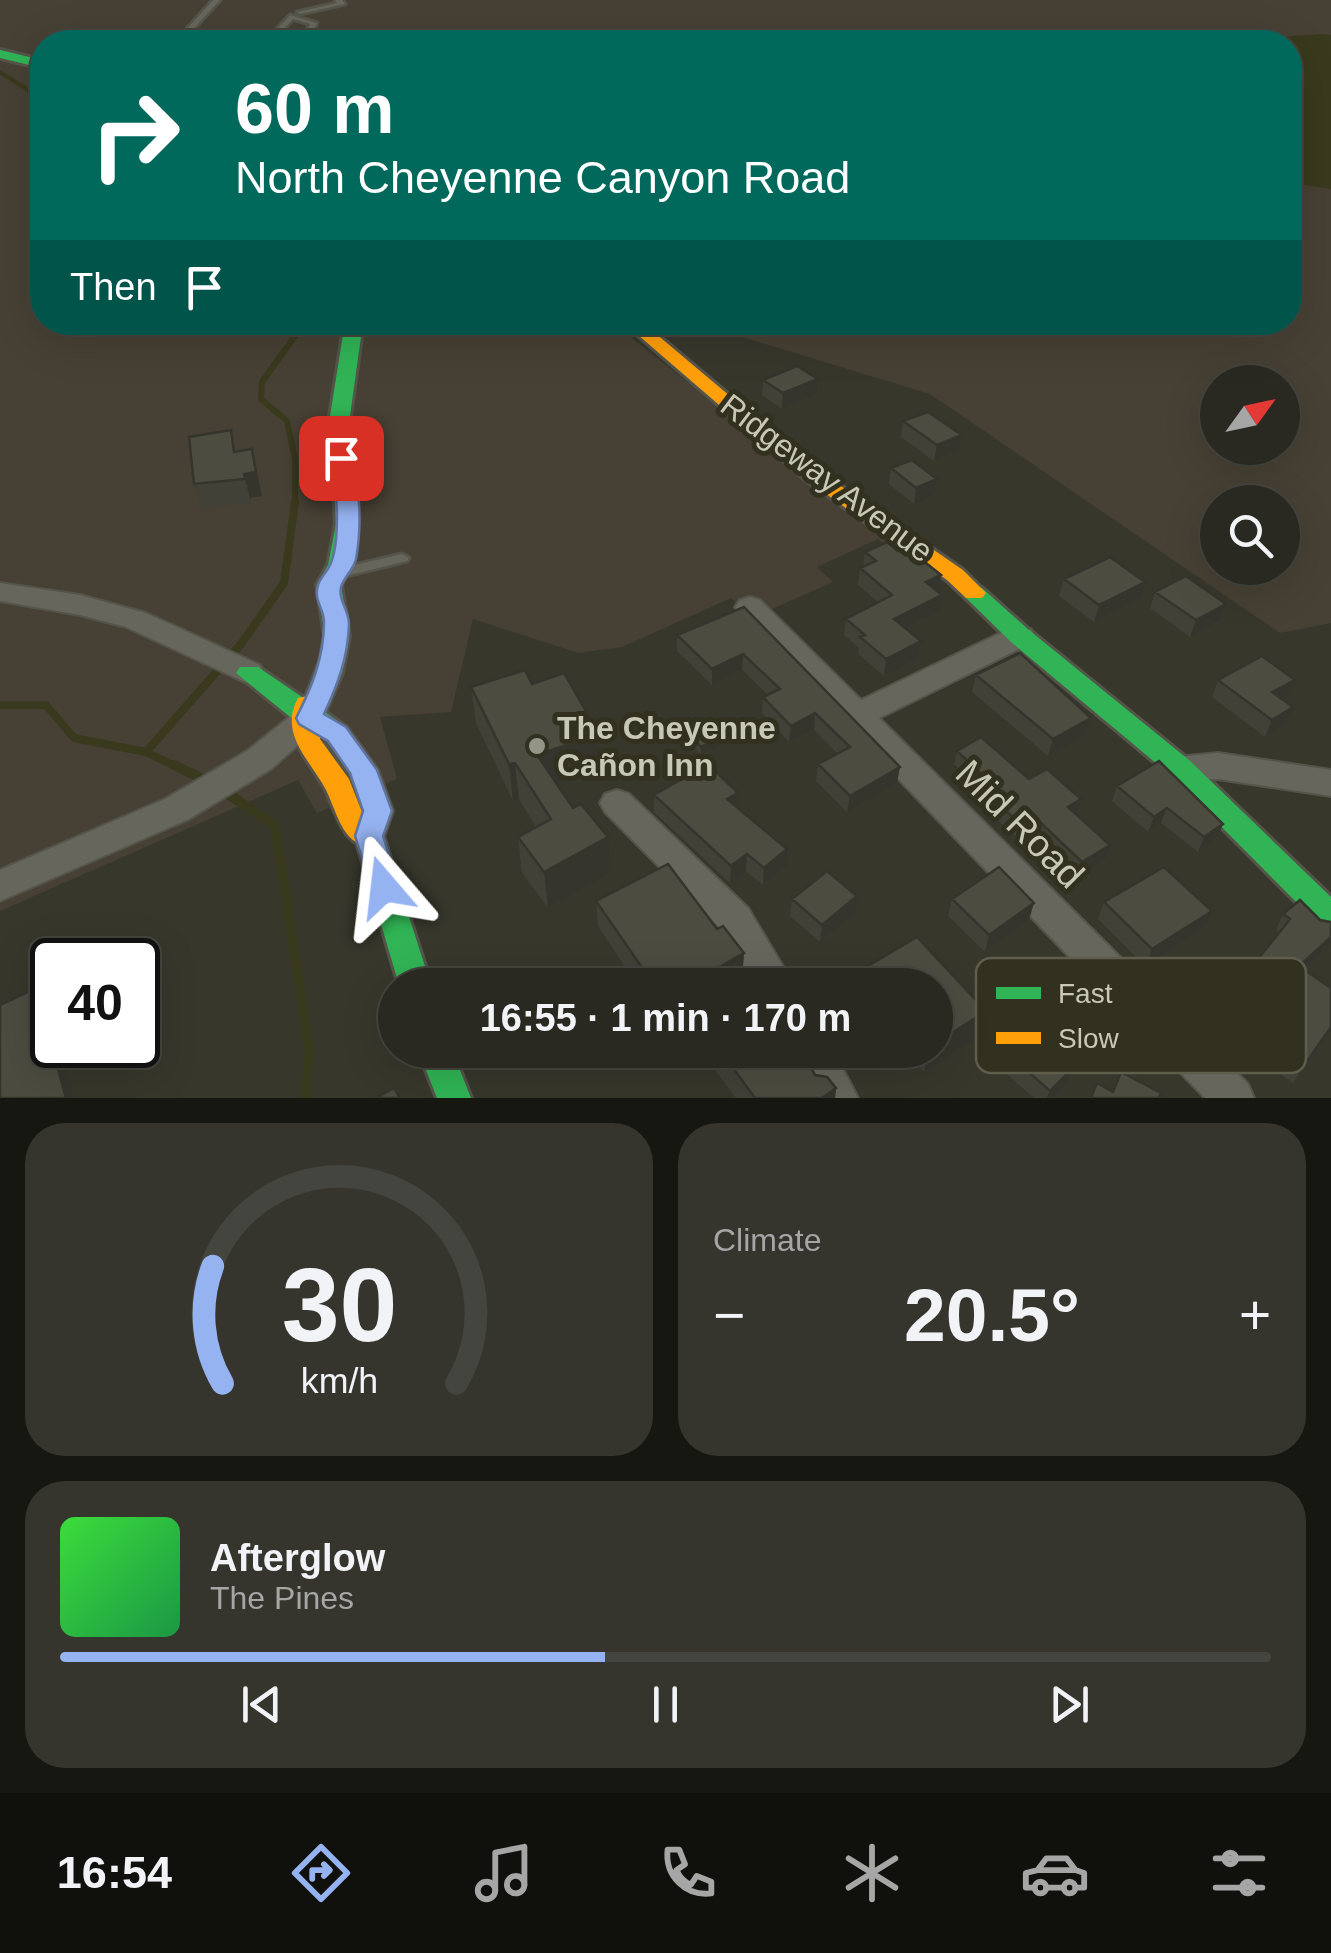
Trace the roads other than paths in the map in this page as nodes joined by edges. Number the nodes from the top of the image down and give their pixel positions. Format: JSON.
{"nodes":[{"id":1,"x":217,"y":0,"type":"edge"},
{"id":2,"x":317,"y":0,"type":"edge"},
{"id":3,"x":338,"y":0,"type":"edge"},
{"id":4,"x":296,"y":14,"type":"junction"},
{"id":5,"x":189,"y":30,"type":"edge"},
{"id":6,"x":280,"y":30,"type":"edge"},
{"id":7,"x":311,"y":30,"type":"edge"},
{"id":8,"x":0,"y":54,"type":"edge"},
{"id":9,"x":30,"y":61,"type":"edge"},
{"id":10,"x":352,"y":335,"type":"edge"},
{"id":11,"x":647,"y":335,"type":"edge"},
{"id":12,"x":402,"y":558,"type":"dead end"},
{"id":13,"x":332,"y":586,"type":"junction"},
{"id":14,"x":0,"y":592,"type":"edge"},
{"id":15,"x":750,"y":607,"type":"edge"},
{"id":16,"x":314,"y":635,"type":"dead end"},
{"id":17,"x":1020,"y":636,"type":"junction"},
{"id":18,"x":229,"y":664,"type":"joint"},
{"id":19,"x":306,"y":667,"type":"dead end"},
{"id":20,"x":854,"y":716,"type":"junction"},
{"id":21,"x":309,"y":718,"type":"junction"},
{"id":22,"x":1179,"y":767,"type":"junction"},
{"id":23,"x":1331,"y":782,"type":"edge"},
{"id":24,"x":617,"y":804,"type":"dead end"},
{"id":25,"x":369,"y":836,"type":"junction"},
{"id":26,"x":0,"y":886,"type":"edge"},
{"id":27,"x":1331,"y":917,"type":"edge"},
{"id":28,"x":1093,"y":958,"type":"edge"},
{"id":29,"x":410,"y":968,"type":"edge"},
{"id":30,"x":765,"y":968,"type":"edge"},
{"id":31,"x":442,"y":1068,"type":"edge"},
{"id":32,"x":821,"y":1068,"type":"edge"},
{"id":33,"x":1207,"y":1073,"type":"edge"},
{"id":34,"x":454,"y":1098,"type":"edge"},
{"id":35,"x":837,"y":1098,"type":"edge"},
{"id":36,"x":1232,"y":1098,"type":"edge"}],
"edges":[{"from":1,"to":5,"type":"lane"},
{"from":2,"to":4,"type":"lane"},
{"from":3,"to":4,"type":"lane"},
{"from":4,"to":6,"type":"lane"},
{"from":4,"to":7,"type":"lane"},
{"from":8,"to":9,"type":"street"},
{"from":10,"to":13,"type":"street"},
{"from":11,"to":17,"type":"street","name":"Ridgeway Avenue"},
{"from":12,"to":13,"type":"lane"},
{"from":13,"to":16,"type":"street"},
{"from":13,"to":21,"type":"street"},
{"from":14,"to":18,"type":"street"},
{"from":15,"to":20,"type":"street","name":"Mid Road"},
{"from":17,"to":20,"type":"street"},
{"from":17,"to":22,"type":"street","name":"Ridgeway Avenue"},
{"from":18,"to":21,"type":"street"},
{"from":19,"to":21,"type":"street"},
{"from":20,"to":28,"type":"street","name":"Mid Road"},
{"from":21,"to":25,"type":"street"},
{"from":21,"to":25,"type":"street"},
{"from":21,"to":26,"type":"street"},
{"from":22,"to":23,"type":"street"},
{"from":22,"to":27,"type":"street","name":"Ridgeway Avenue"},
{"from":24,"to":30,"type":"street"},
{"from":25,"to":29,"type":"street"},
{"from":31,"to":34,"type":"street"},
{"from":32,"to":35,"type":"street"},
{"from":33,"to":36,"type":"street","name":"Mid Road"}]}
